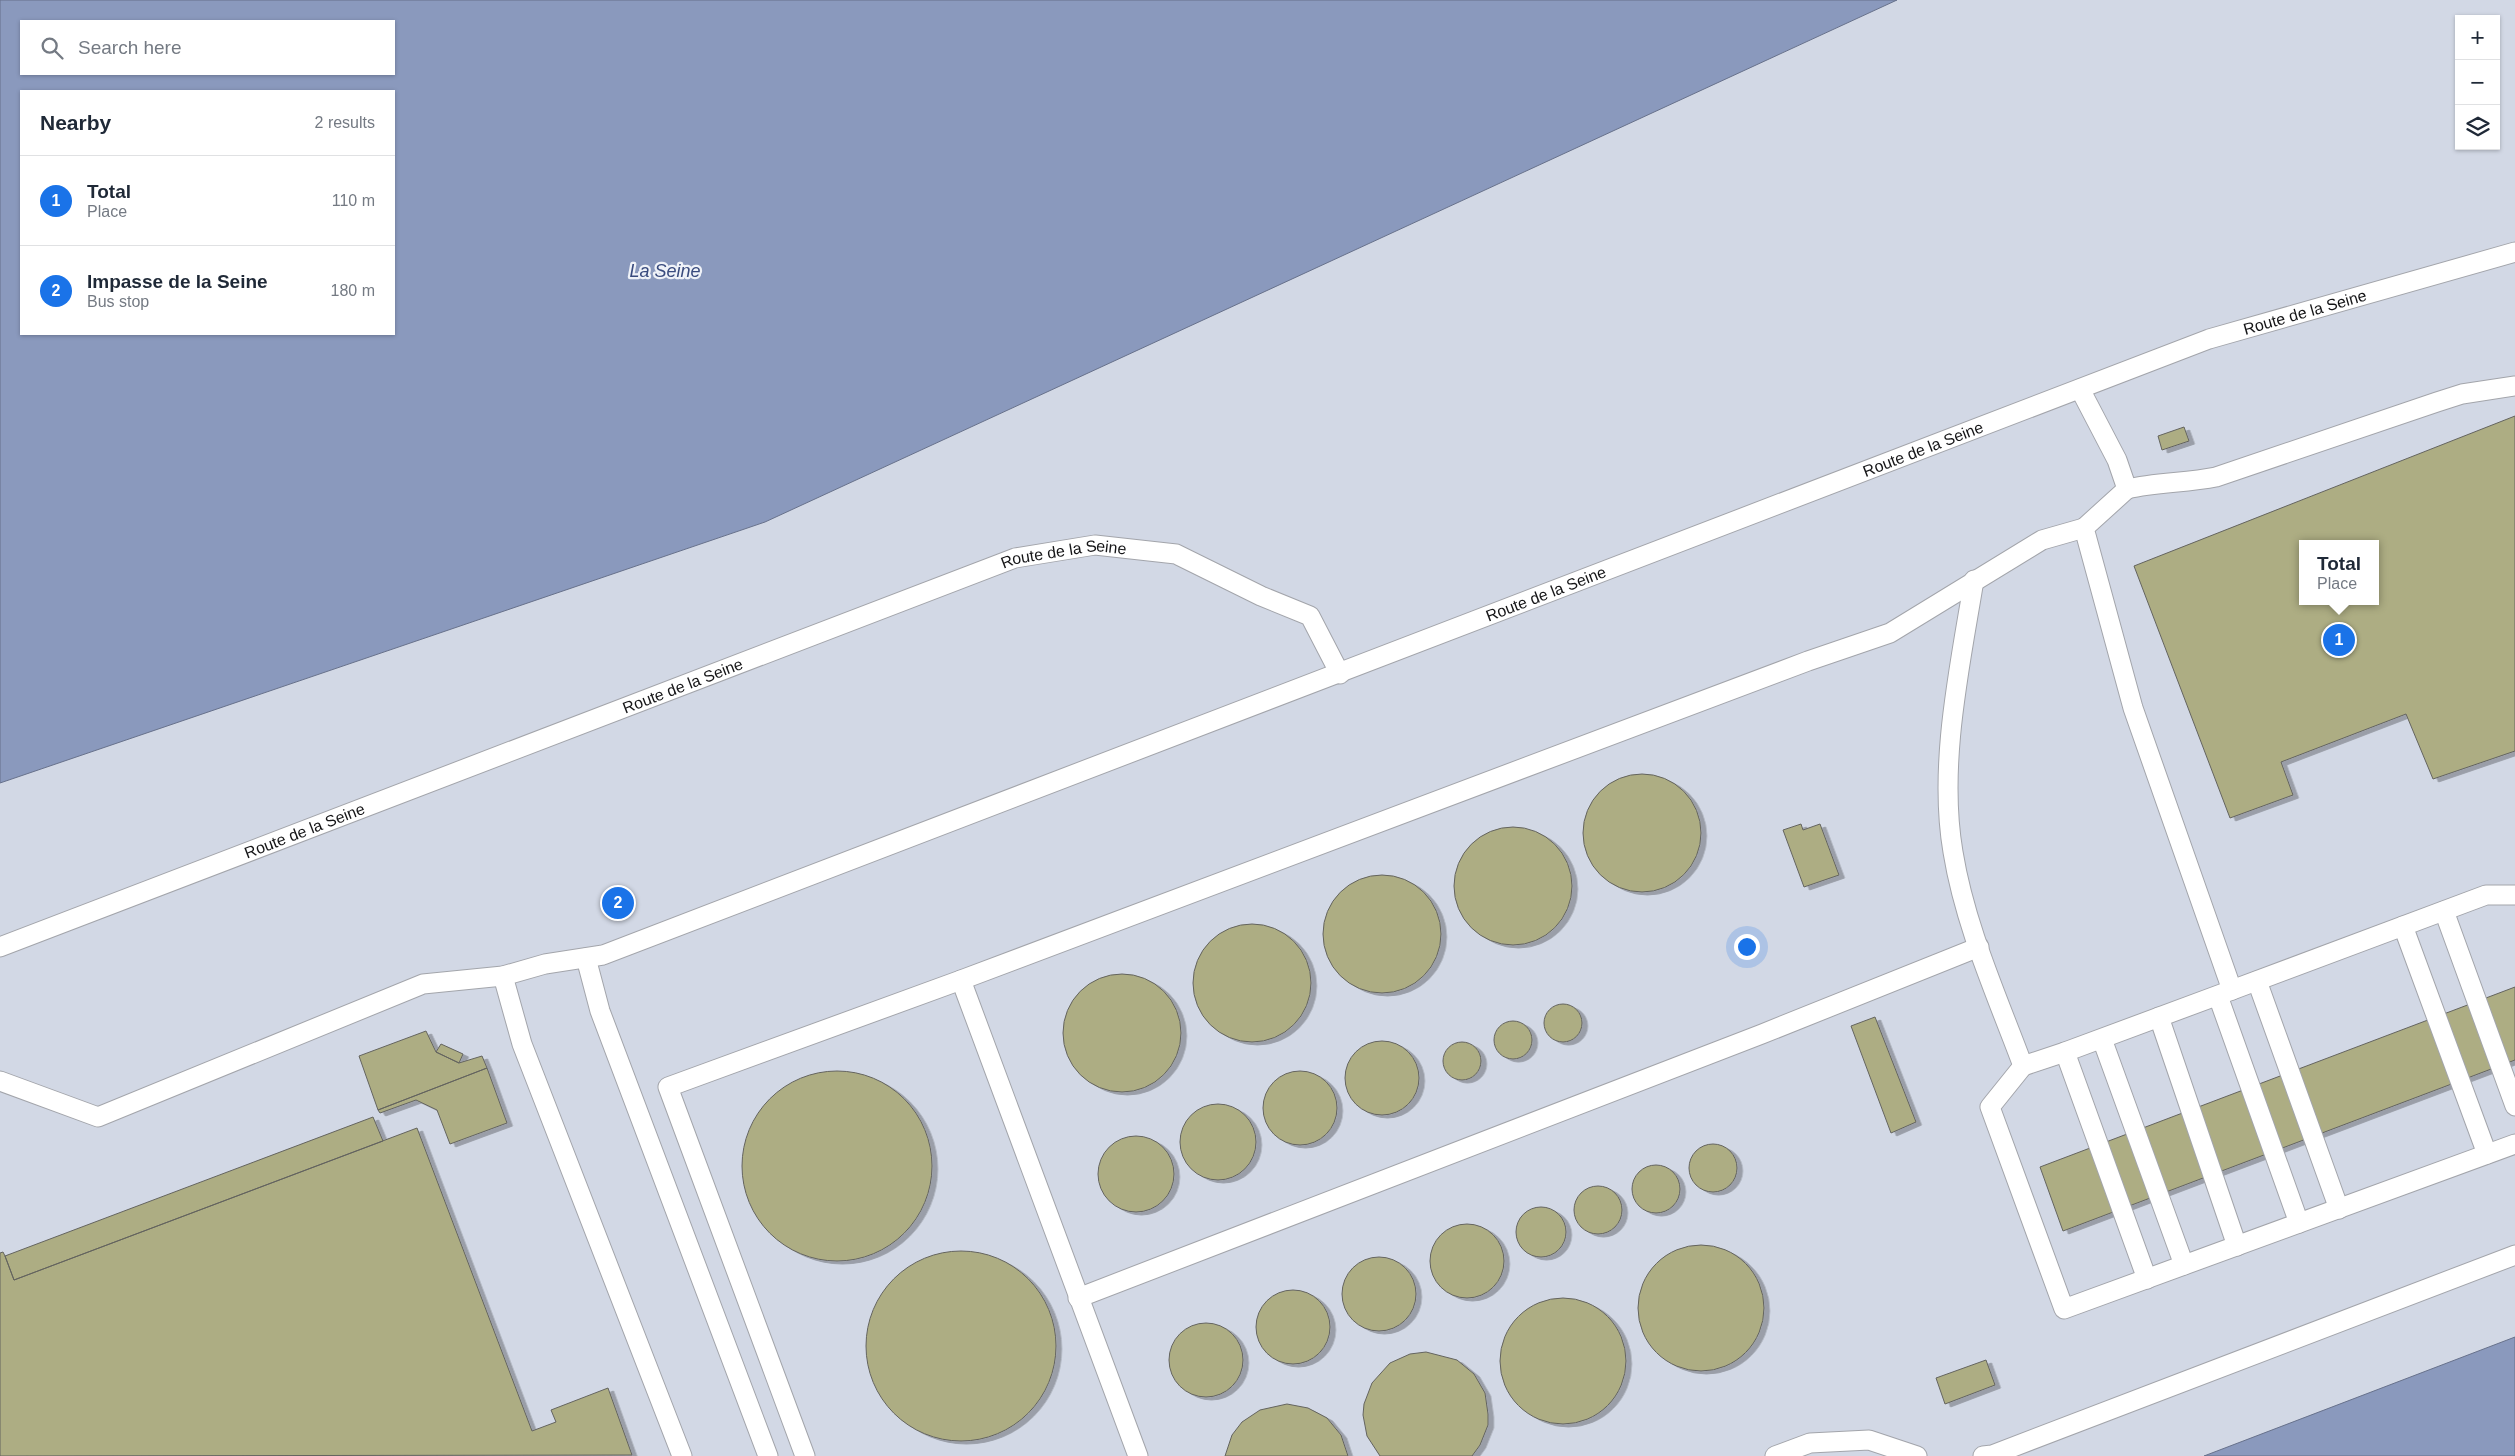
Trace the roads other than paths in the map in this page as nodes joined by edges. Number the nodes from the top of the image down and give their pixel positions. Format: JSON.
{"nodes":[{"id":1,"x":2515,"y":252,"type":"edge"},
{"id":2,"x":2515,"y":386,"type":"edge"},
{"id":3,"x":2080,"y":389,"type":"junction"},
{"id":4,"x":2127,"y":489,"type":"junction"},
{"id":5,"x":2084,"y":528,"type":"junction"},
{"id":6,"x":1974,"y":580,"type":"junction"},
{"id":7,"x":1340,"y":674,"type":"junction"},
{"id":8,"x":2515,"y":895,"type":"edge"},
{"id":9,"x":2444,"y":911,"type":"junction"},
{"id":10,"x":2403,"y":926,"type":"junction"},
{"id":11,"x":0,"y":947,"type":"edge"},
{"id":12,"x":1979,"y":947,"type":"junction"},
{"id":13,"x":594,"y":957,"type":"junction"},
{"id":14,"x":503,"y":976,"type":"junction"},
{"id":15,"x":961,"y":980,"type":"junction"},
{"id":16,"x":2257,"y":981,"type":"junction"},
{"id":17,"x":2225,"y":993,"type":"junction"},
{"id":18,"x":2159,"y":1017,"type":"junction"},
{"id":19,"x":2102,"y":1039,"type":"junction"},
{"id":20,"x":2065,"y":1052,"type":"junction"},
{"id":21,"x":2022,"y":1066,"type":"junction"},
{"id":22,"x":0,"y":1080,"type":"edge"},
{"id":23,"x":2515,"y":1106,"type":"edge"},
{"id":24,"x":2515,"y":1144,"type":"edge"},
{"id":25,"x":2487,"y":1154,"type":"junction"},
{"id":26,"x":2340,"y":1209,"type":"junction"},
{"id":27,"x":2299,"y":1223,"type":"junction"},
{"id":28,"x":2237,"y":1246,"type":"junction"},
{"id":29,"x":2515,"y":1255,"type":"edge"},
{"id":30,"x":2184,"y":1265,"type":"junction"},
{"id":31,"x":2147,"y":1279,"type":"junction"},
{"id":32,"x":1078,"y":1298,"type":"junction"},
{"id":33,"x":682,"y":1456,"type":"edge"},
{"id":34,"x":768,"y":1456,"type":"edge"},
{"id":35,"x":806,"y":1456,"type":"edge"},
{"id":36,"x":1138,"y":1456,"type":"edge"},
{"id":37,"x":1775,"y":1456,"type":"edge"},
{"id":38,"x":1917,"y":1456,"type":"edge"},
{"id":39,"x":1983,"y":1456,"type":"edge"}],
"edges":[{"from":1,"to":3,"type":"lane","name":"Route de la Seine"},
{"from":2,"to":4,"type":"lane"},
{"from":3,"to":4,"type":"lane"},
{"from":3,"to":7,"type":"lane","name":"Route de la Seine"},
{"from":4,"to":5,"type":"lane"},
{"from":5,"to":6,"type":"lane"},
{"from":5,"to":17,"type":"lane"},
{"from":6,"to":12,"type":"lane"},
{"from":6,"to":15,"type":"lane"},
{"from":7,"to":11,"type":"lane","name":"Route de la Seine"},
{"from":7,"to":13,"type":"lane","name":"Route de la Seine"},
{"from":8,"to":9,"type":"lane"},
{"from":9,"to":10,"type":"lane"},
{"from":9,"to":23,"type":"lane"},
{"from":10,"to":16,"type":"lane"},
{"from":10,"to":25,"type":"lane"},
{"from":12,"to":21,"type":"lane"},
{"from":12,"to":32,"type":"lane"},
{"from":13,"to":14,"type":"lane","name":"Route de la Seine"},
{"from":13,"to":34,"type":"lane"},
{"from":14,"to":22,"type":"lane","name":"Route de la Seine"},
{"from":14,"to":33,"type":"lane"},
{"from":15,"to":32,"type":"lane"},
{"from":15,"to":35,"type":"lane"},
{"from":16,"to":17,"type":"lane"},
{"from":16,"to":26,"type":"lane"},
{"from":17,"to":18,"type":"lane"},
{"from":17,"to":27,"type":"lane"},
{"from":18,"to":19,"type":"lane"},
{"from":18,"to":28,"type":"lane"},
{"from":19,"to":20,"type":"lane"},
{"from":19,"to":30,"type":"lane"},
{"from":20,"to":21,"type":"lane"},
{"from":20,"to":31,"type":"lane"},
{"from":21,"to":31,"type":"lane"},
{"from":24,"to":25,"type":"lane"},
{"from":25,"to":26,"type":"lane"},
{"from":26,"to":27,"type":"lane"},
{"from":27,"to":28,"type":"lane"},
{"from":28,"to":30,"type":"lane"},
{"from":29,"to":39,"type":"lane"},
{"from":30,"to":31,"type":"lane"},
{"from":32,"to":36,"type":"lane"},
{"from":37,"to":38,"type":"lane"}]}
